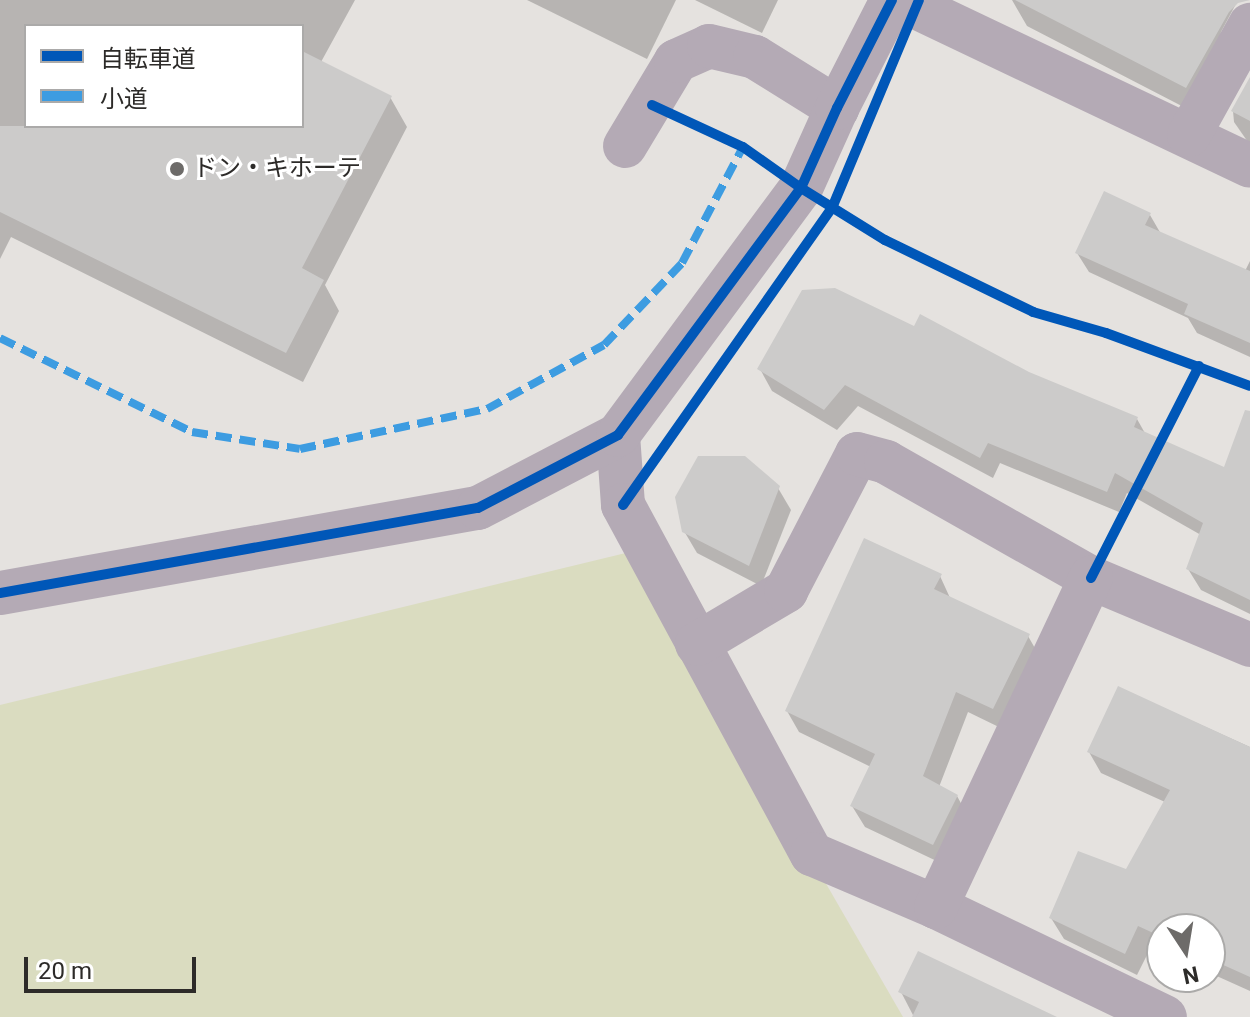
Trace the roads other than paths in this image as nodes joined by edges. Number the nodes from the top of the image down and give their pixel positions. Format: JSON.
{"nodes":[{"id":1,"x":892,"y":0,"type":"edge"},
{"id":2,"x":901,"y":0,"type":"edge"},
{"id":3,"x":1250,"y":25,"type":"edge"},
{"id":4,"x":837,"y":108,"type":"junction"},
{"id":5,"x":1189,"y":135,"type":"junction"},
{"id":6,"x":625,"y":146,"type":"dead end"},
{"id":7,"x":1250,"y":166,"type":"edge"},
{"id":8,"x":618,"y":435,"type":"junction"},
{"id":9,"x":1091,"y":578,"type":"junction"},
{"id":10,"x":0,"y":593,"type":"edge"},
{"id":11,"x":697,"y":644,"type":"junction"},
{"id":12,"x":1250,"y":645,"type":"edge"},
{"id":13,"x":936,"y":907,"type":"junction"},
{"id":14,"x":1165,"y":1017,"type":"edge"}],
"edges":[{"from":1,"to":4,"type":"street"},
{"from":2,"to":5,"type":"street"},
{"from":3,"to":5,"type":"street"},
{"from":4,"to":6,"type":"street"},
{"from":4,"to":8,"type":"street"},
{"from":5,"to":7,"type":"street"},
{"from":8,"to":10,"type":"street"},
{"from":8,"to":11,"type":"street"},
{"from":9,"to":11,"type":"street"},
{"from":9,"to":12,"type":"street"},
{"from":9,"to":13,"type":"street"},
{"from":11,"to":13,"type":"street"},
{"from":13,"to":14,"type":"street"}]}
